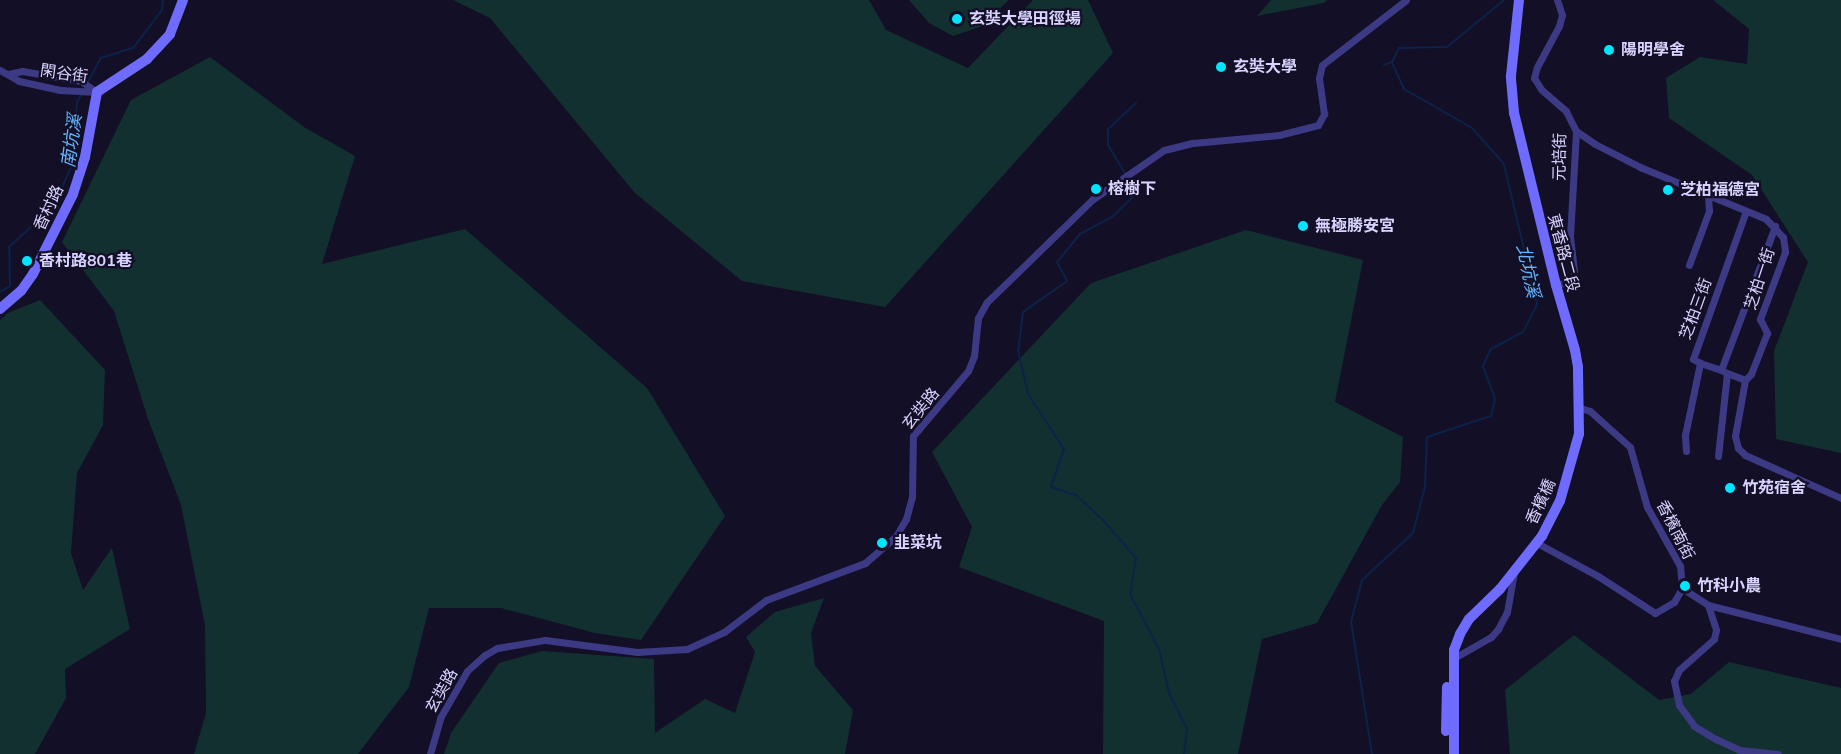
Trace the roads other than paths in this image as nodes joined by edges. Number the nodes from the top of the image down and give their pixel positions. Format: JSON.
{"nodes":[{"id":1,"x":183,"y":0,"type":"edge"},
{"id":2,"x":1406,"y":0,"type":"edge"},
{"id":3,"x":1519,"y":0,"type":"edge"},
{"id":4,"x":1557,"y":0,"type":"edge"},
{"id":5,"x":0,"y":70,"type":"edge"},
{"id":6,"x":8,"y":74,"type":"junction"},
{"id":7,"x":89,"y":91,"type":"junction"},
{"id":8,"x":1576,"y":131,"type":"junction"},
{"id":9,"x":1708,"y":195,"type":"junction"},
{"id":10,"x":1746,"y":211,"type":"junction"},
{"id":11,"x":1775,"y":226,"type":"junction"},
{"id":12,"x":1689,"y":265,"type":"dead end"},
{"id":13,"x":1556,"y":285,"type":"junction"},
{"id":14,"x":0,"y":309,"type":"edge"},
{"id":15,"x":1700,"y":363,"type":"junction"},
{"id":16,"x":1724,"y":371,"type":"junction"},
{"id":17,"x":1745,"y":380,"type":"junction"},
{"id":18,"x":1580,"y":408,"type":"junction"},
{"id":19,"x":1686,"y":451,"type":"dead end"},
{"id":20,"x":1718,"y":456,"type":"dead end"},
{"id":21,"x":1570,"y":472,"type":"joint"},
{"id":22,"x":1841,"y":498,"type":"edge"},
{"id":23,"x":1537,"y":543,"type":"junction"},
{"id":24,"x":1514,"y":572,"type":"junction"},
{"id":25,"x":1682,"y":588,"type":"junction"},
{"id":26,"x":1708,"y":605,"type":"junction"},
{"id":27,"x":1841,"y":639,"type":"edge"},
{"id":28,"x":1454,"y":658,"type":"junction"},
{"id":29,"x":430,"y":754,"type":"edge"},
{"id":30,"x":1447,"y":754,"type":"edge"},
{"id":31,"x":1454,"y":754,"type":"edge"},
{"id":32,"x":1778,"y":754,"type":"edge"}],
"edges":[{"from":1,"to":7,"type":"street"},
{"from":2,"to":29,"type":"street","name":"玄奘路"},
{"from":3,"to":13,"type":"street","name":"東香路二段"},
{"from":4,"to":8,"type":"street","name":"元培街"},
{"from":5,"to":6,"type":"street","name":"閑谷街"},
{"from":6,"to":7,"type":"street","name":"閑谷街"},
{"from":6,"to":7,"type":"street","name":"閑谷街"},
{"from":7,"to":14,"type":"street","name":"香村路"},
{"from":8,"to":9,"type":"street","name":"芝柏一街"},
{"from":8,"to":13,"type":"street","name":"元培街"},
{"from":9,"to":10,"type":"street","name":"芝柏一街"},
{"from":9,"to":12,"type":"street"},
{"from":10,"to":11,"type":"street","name":"芝柏一街"},
{"from":10,"to":15,"type":"street","name":"芝柏三街"},
{"from":11,"to":16,"type":"street"},
{"from":11,"to":17,"type":"street","name":"芝柏一街"},
{"from":13,"to":18,"type":"street","name":"東香路二段"},
{"from":15,"to":16,"type":"street"},
{"from":15,"to":19,"type":"street","name":"芝柏三街"},
{"from":16,"to":17,"type":"street"},
{"from":16,"to":20,"type":"street"},
{"from":17,"to":22,"type":"street","name":"芝柏一街"},
{"from":18,"to":21,"type":"street","name":"東香路二段"},
{"from":18,"to":25,"type":"street","name":"香檳南街"},
{"from":21,"to":23,"type":"street","name":"香檳橋"},
{"from":23,"to":24,"type":"street"},
{"from":23,"to":25,"type":"street"},
{"from":24,"to":28,"type":"street"},
{"from":24,"to":28,"type":"street"},
{"from":24,"to":30,"type":"street"},
{"from":25,"to":26,"type":"street"},
{"from":26,"to":27,"type":"street"},
{"from":26,"to":32,"type":"street"},
{"from":28,"to":31,"type":"street"}]}
